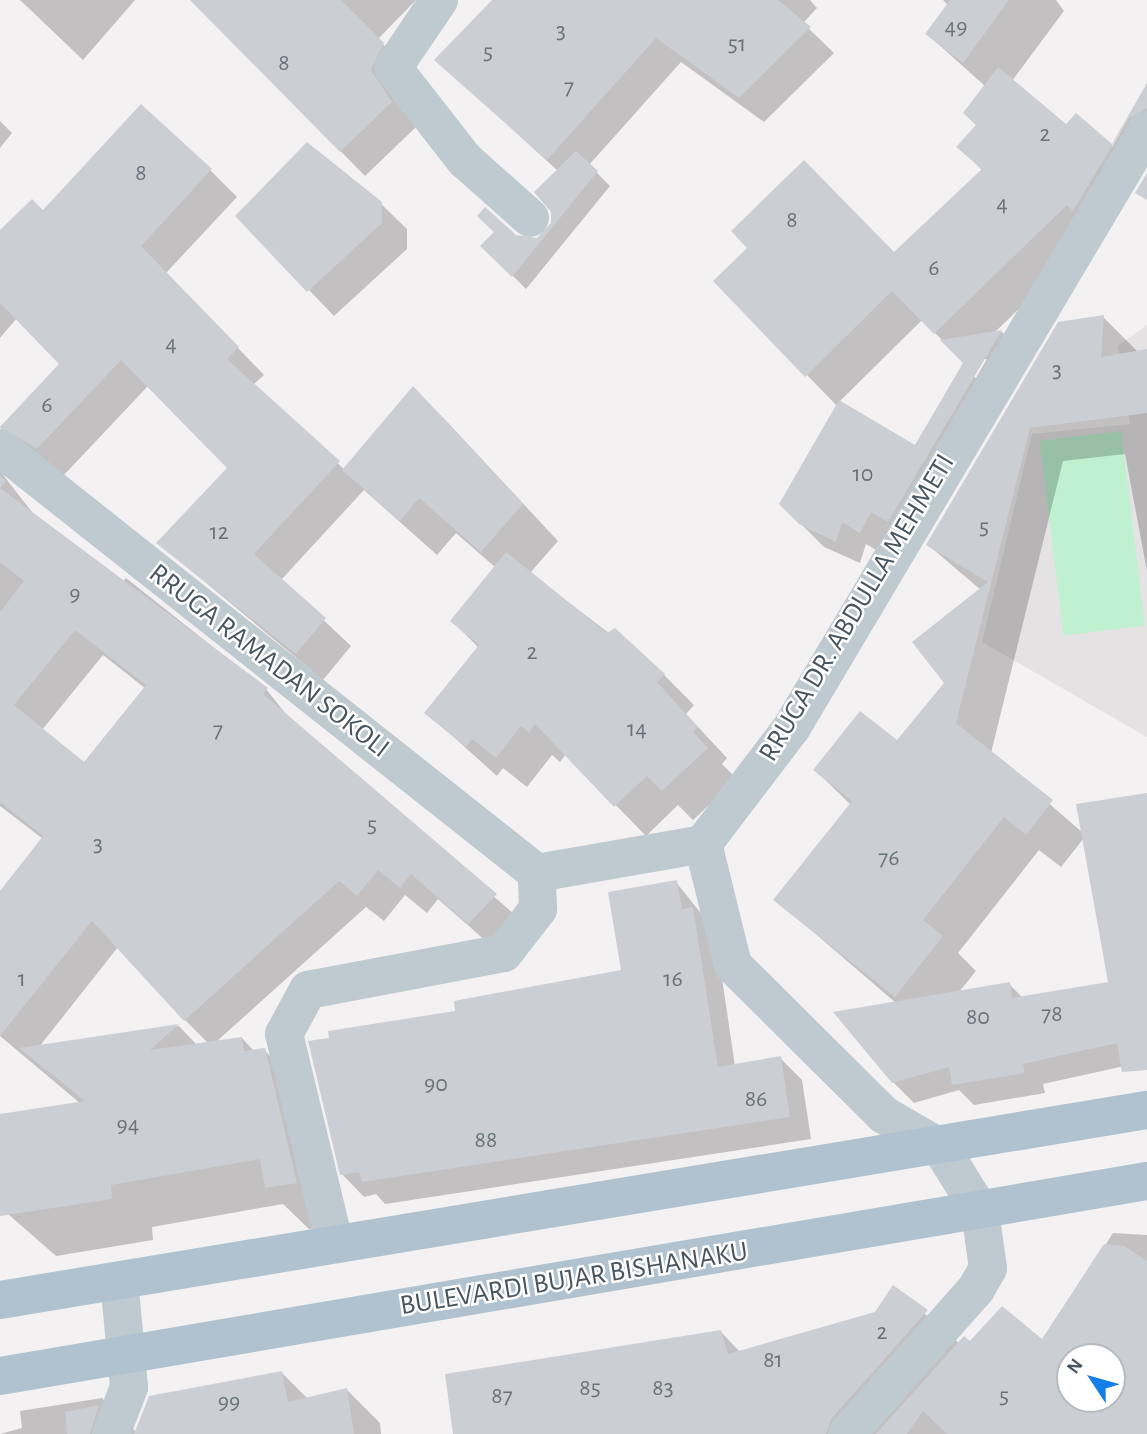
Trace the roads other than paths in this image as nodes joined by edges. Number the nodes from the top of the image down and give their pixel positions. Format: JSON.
{"nodes":[{"id":1,"x":439,"y":0,"type":"edge"},
{"id":2,"x":1147,"y":130,"type":"edge"},
{"id":3,"x":530,"y":218,"type":"dead end"},
{"id":4,"x":0,"y":448,"type":"edge"},
{"id":5,"x":703,"y":844,"type":"junction"},
{"id":6,"x":537,"y":873,"type":"junction"},
{"id":7,"x":1147,"y":1110,"type":"edge"},
{"id":8,"x":941,"y":1147,"type":"junction"},
{"id":9,"x":1147,"y":1181,"type":"edge"},
{"id":10,"x":980,"y":1211,"type":"junction"},
{"id":11,"x":334,"y":1242,"type":"junction"},
{"id":12,"x":119,"y":1280,"type":"junction"},
{"id":13,"x":0,"y":1300,"type":"edge"},
{"id":14,"x":125,"y":1354,"type":"junction"},
{"id":15,"x":0,"y":1376,"type":"edge"},
{"id":16,"x":111,"y":1434,"type":"edge"},
{"id":17,"x":847,"y":1434,"type":"edge"}],
"edges":[{"from":1,"to":3,"type":"street"},
{"from":2,"to":5,"type":"street","name":"RRUGA DR. ABDULLA MEHMETI"},
{"from":4,"to":6,"type":"street","name":"RRUGA RAMADAN SOKOLI"},
{"from":5,"to":6,"type":"street"},
{"from":5,"to":8,"type":"street"},
{"from":6,"to":11,"type":"street"},
{"from":7,"to":8,"type":"main road"},
{"from":8,"to":10,"type":"street"},
{"from":8,"to":11,"type":"main road"},
{"from":9,"to":10,"type":"main road","name":"BULEVARDI BUJAR BISHANAKU"},
{"from":10,"to":14,"type":"main road","name":"BULEVARDI BUJAR BISHANAKU"},
{"from":10,"to":17,"type":"street"},
{"from":11,"to":12,"type":"main road"},
{"from":12,"to":13,"type":"main road"},
{"from":12,"to":14,"type":"street"},
{"from":14,"to":15,"type":"main road","name":"BULEVARDI BUJAR BISHANAKU"},
{"from":14,"to":16,"type":"street"}]}
